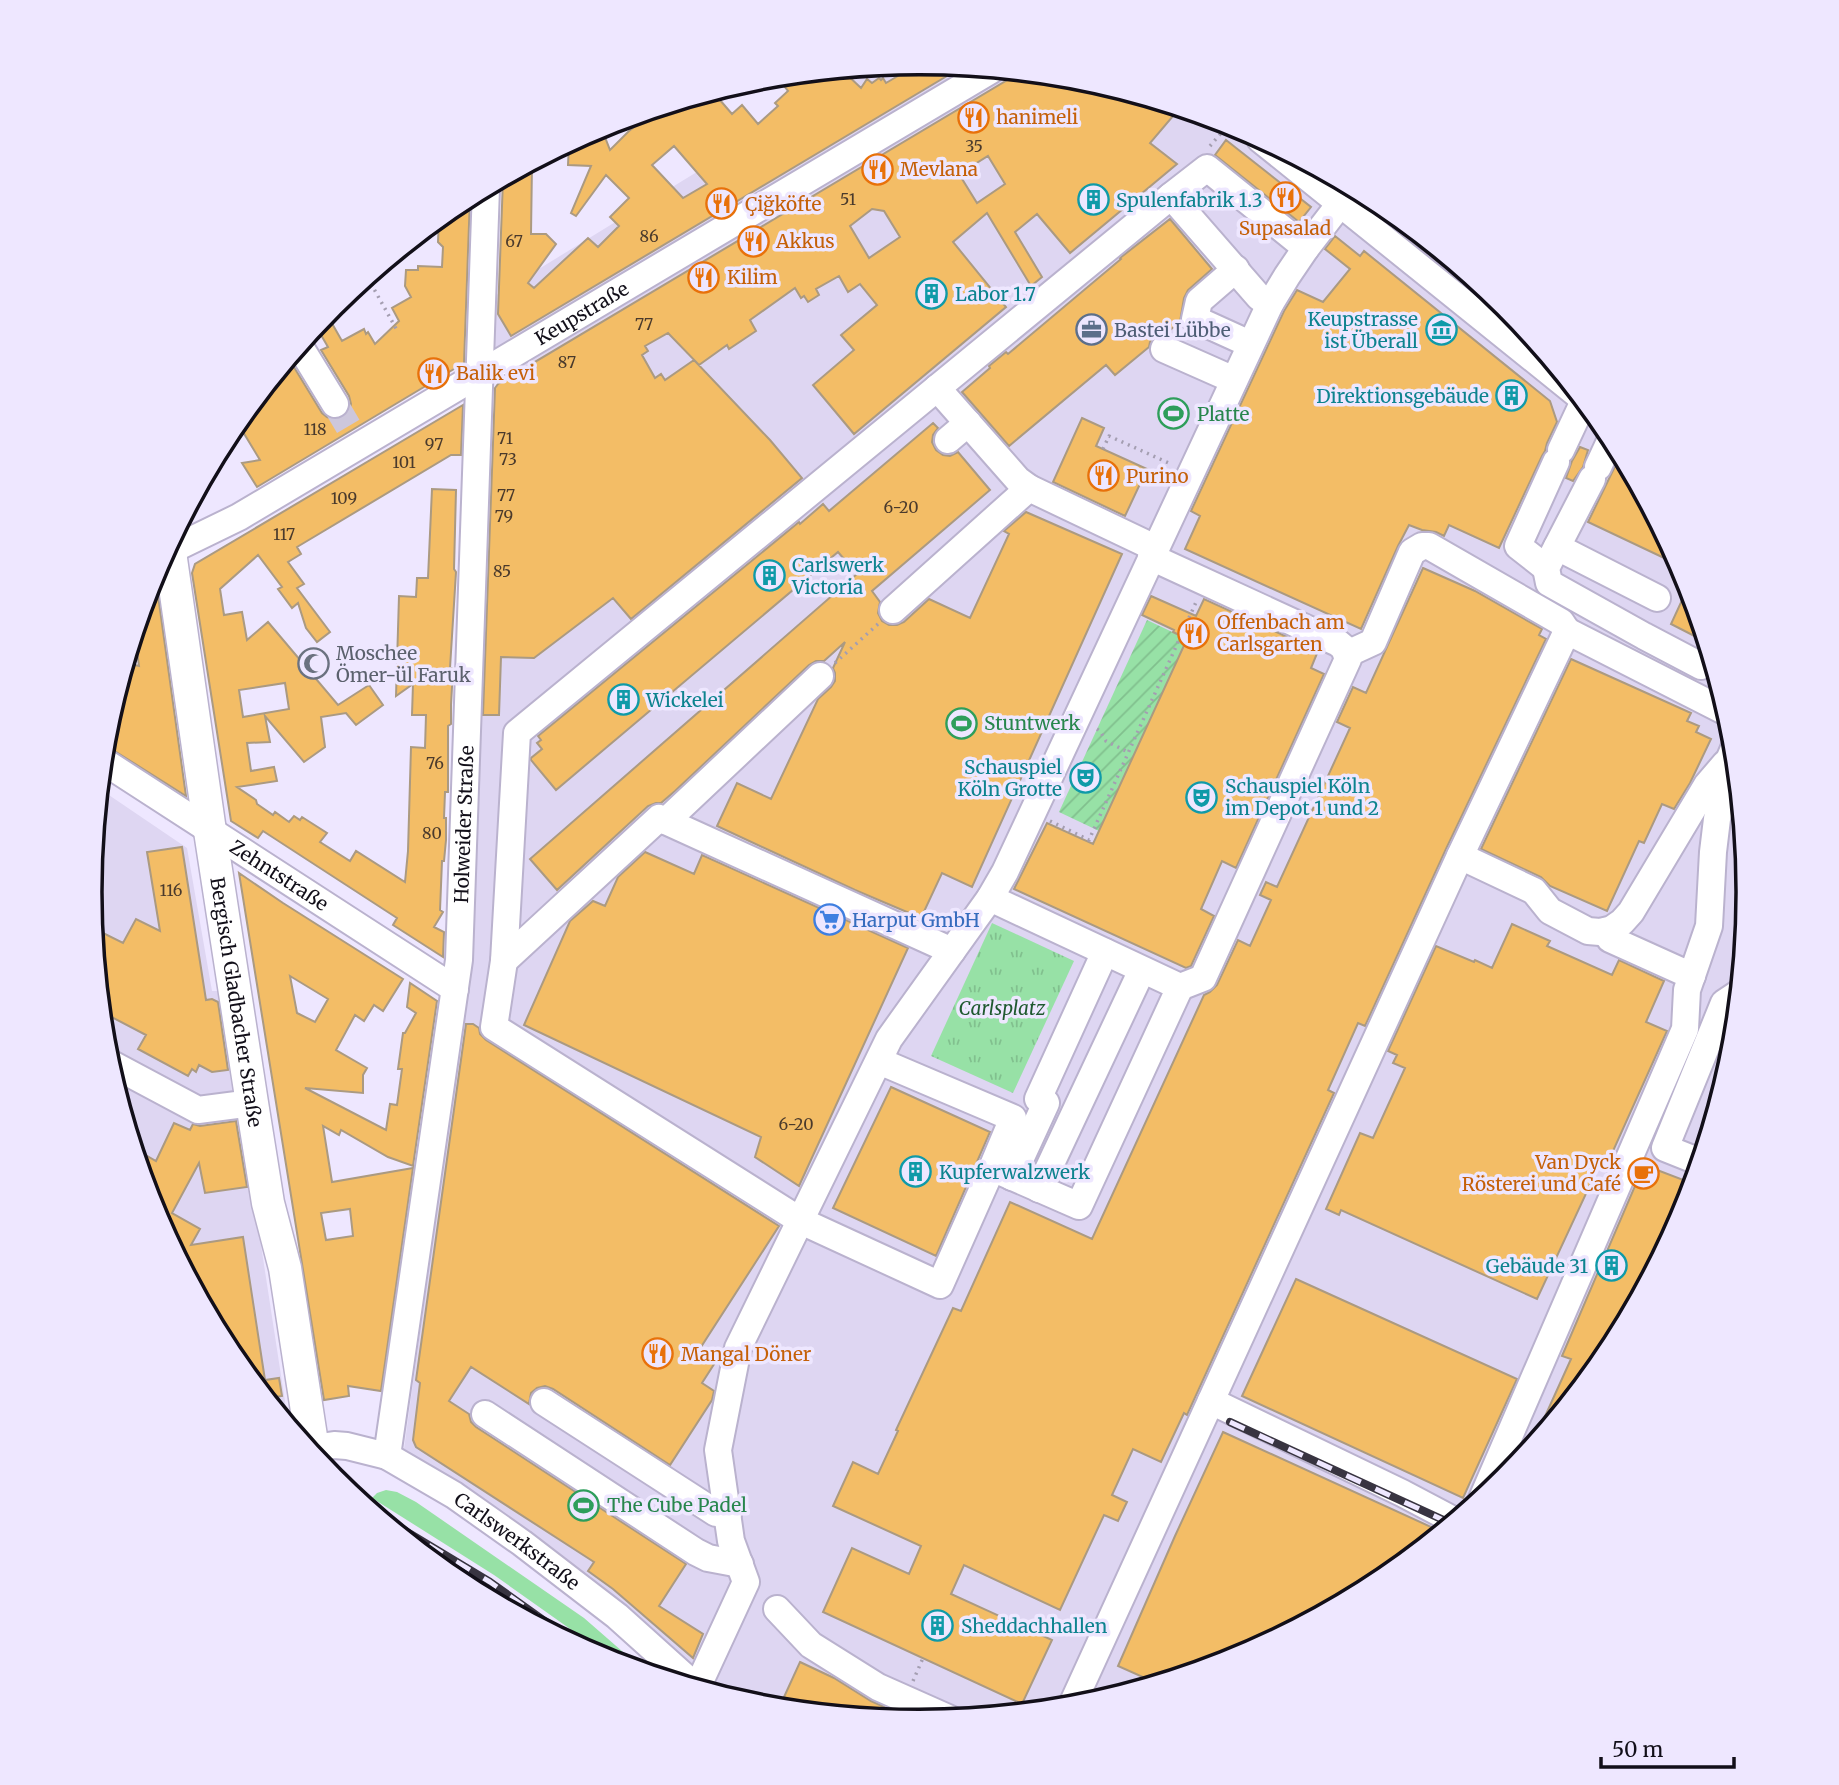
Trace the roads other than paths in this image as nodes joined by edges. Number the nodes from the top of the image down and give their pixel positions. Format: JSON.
{"nodes":[{"id":1,"x":978,"y":78,"type":"edge"},
{"id":2,"x":1315,"y":178,"type":"edge"},
{"id":3,"x":1336,"y":193,"type":"edge"},
{"id":4,"x":1171,"y":196,"type":"junction"},
{"id":5,"x":486,"y":200,"type":"edge"},
{"id":6,"x":1306,"y":248,"type":"junction"},
{"id":7,"x":1236,"y":269,"type":"junction"},
{"id":8,"x":1270,"y":304,"type":"junction"},
{"id":9,"x":1251,"y":344,"type":"junction"},
{"id":10,"x":1164,"y":349,"type":"dead end"},
{"id":11,"x":305,"y":354,"type":"edge"},
{"id":12,"x":1545,"y":367,"type":"edge"},
{"id":13,"x":480,"y":374,"type":"junction"},
{"id":14,"x":1234,"y":380,"type":"junction"},
{"id":15,"x":937,"y":388,"type":"junction"},
{"id":16,"x":335,"y":404,"type":"tunnel mouth"},
{"id":17,"x":1579,"y":410,"type":"edge"},
{"id":18,"x":1606,"y":450,"type":"edge"},
{"id":19,"x":1029,"y":488,"type":"junction"},
{"id":20,"x":181,"y":544,"type":"edge"},
{"id":21,"x":1153,"y":552,"type":"junction"},
{"id":22,"x":1551,"y":557,"type":"junction"},
{"id":23,"x":170,"y":566,"type":"edge"},
{"id":24,"x":1657,"y":598,"type":"dead end"},
{"id":25,"x":893,"y":610,"type":"road end"},
{"id":26,"x":1567,"y":631,"type":"junction"},
{"id":27,"x":1347,"y":654,"type":"junction"},
{"id":28,"x":1701,"y":666,"type":"dead end"},
{"id":29,"x":820,"y":676,"type":"road end"},
{"id":30,"x":1715,"y":706,"type":"edge"},
{"id":31,"x":1726,"y":760,"type":"edge"},
{"id":32,"x":112,"y":767,"type":"edge"},
{"id":33,"x":1728,"y":774,"type":"edge"},
{"id":34,"x":666,"y":821,"type":"junction"},
{"id":35,"x":210,"y":831,"type":"junction"},
{"id":36,"x":1460,"y":856,"type":"junction"},
{"id":37,"x":990,"y":898,"type":"junction"},
{"id":38,"x":1606,"y":931,"type":"junction"},
{"id":39,"x":952,"y":951,"type":"junction"},
{"id":40,"x":1105,"y":952,"type":"junction"},
{"id":41,"x":504,"y":961,"type":"junction"},
{"id":42,"x":1142,"y":970,"type":"junction"},
{"id":43,"x":1692,"y":976,"type":"junction"},
{"id":44,"x":1180,"y":987,"type":"junction"},
{"id":45,"x":455,"y":989,"type":"junction"},
{"id":46,"x":1729,"y":1005,"type":"edge"},
{"id":47,"x":879,"y":1061,"type":"junction"},
{"id":48,"x":122,"y":1069,"type":"edge"},
{"id":49,"x":252,"y":1103,"type":"junction"},
{"id":50,"x":1692,"y":1159,"type":"edge"},
{"id":51,"x":1002,"y":1172,"type":"junction"},
{"id":52,"x":1039,"y":1189,"type":"junction"},
{"id":53,"x":802,"y":1221,"type":"junction"},
{"id":54,"x":1211,"y":1401,"type":"junction"},
{"id":55,"x":544,"y":1402,"type":"dead end"},
{"id":56,"x":485,"y":1414,"type":"dead end"},
{"id":57,"x":311,"y":1437,"type":"edge"},
{"id":58,"x":323,"y":1450,"type":"edge"},
{"id":59,"x":387,"y":1456,"type":"junction"},
{"id":60,"x":1493,"y":1474,"type":"edge"},
{"id":61,"x":728,"y":1513,"type":"junction"},
{"id":62,"x":1447,"y":1517,"type":"edge"},
{"id":63,"x":740,"y":1564,"type":"junction"},
{"id":64,"x":778,"y":1609,"type":"dead end"},
{"id":65,"x":681,"y":1674,"type":"edge"},
{"id":66,"x":700,"y":1679,"type":"edge"},
{"id":67,"x":1077,"y":1694,"type":"edge"},
{"id":68,"x":929,"y":1710,"type":"edge"}],
"edges":[{"from":1,"to":13,"type":"street","name":"Keupstraße"},
{"from":2,"to":3,"type":"street"},
{"from":3,"to":6,"type":"street"},
{"from":3,"to":12,"type":"street"},
{"from":4,"to":6,"type":"street"},
{"from":4,"to":7,"type":"street"},
{"from":4,"to":15,"type":"street"},
{"from":5,"to":13,"type":"street","name":"Holweider Straße"},
{"from":6,"to":8,"type":"street"},
{"from":7,"to":8,"type":"street"},
{"from":7,"to":9,"type":"street"},
{"from":8,"to":9,"type":"street"},
{"from":9,"to":14,"type":"street"},
{"from":10,"to":14,"type":"street"},
{"from":11,"to":16,"type":"street"},
{"from":13,"to":20,"type":"street","name":"Keupstraße"},
{"from":13,"to":45,"type":"street","name":"Holweider Straße"},
{"from":14,"to":21,"type":"street"},
{"from":15,"to":19,"type":"street"},
{"from":15,"to":41,"type":"street"},
{"from":17,"to":22,"type":"street"},
{"from":18,"to":22,"type":"street"},
{"from":19,"to":21,"type":"street"},
{"from":19,"to":25,"type":"street"},
{"from":21,"to":27,"type":"street"},
{"from":21,"to":37,"type":"street"},
{"from":22,"to":24,"type":"street"},
{"from":22,"to":28,"type":"street"},
{"from":23,"to":35,"type":"main road","name":"Bergisch Gladbacher Straße"},
{"from":26,"to":27,"type":"street"},
{"from":26,"to":30,"type":"street"},
{"from":26,"to":36,"type":"street"},
{"from":27,"to":44,"type":"street"},
{"from":29,"to":34,"type":"street"},
{"from":31,"to":38,"type":"street"},
{"from":32,"to":35,"type":"street","name":"Zehntstraße"},
{"from":33,"to":43,"type":"street"},
{"from":34,"to":39,"type":"street"},
{"from":34,"to":41,"type":"street"},
{"from":35,"to":45,"type":"street","name":"Zehntstraße"},
{"from":35,"to":49,"type":"main road","name":"Bergisch Gladbacher Straße"},
{"from":36,"to":38,"type":"street"},
{"from":36,"to":54,"type":"street"},
{"from":37,"to":39,"type":"street"},
{"from":37,"to":40,"type":"street"},
{"from":38,"to":43,"type":"street"},
{"from":39,"to":47,"type":"street"},
{"from":40,"to":42,"type":"street"},
{"from":40,"to":51,"type":"street"},
{"from":41,"to":53,"type":"street"},
{"from":42,"to":44,"type":"street"},
{"from":42,"to":52,"type":"street"},
{"from":43,"to":60,"type":"street"},
{"from":44,"to":52,"type":"street"},
{"from":45,"to":59,"type":"street","name":"Holweider Straße"},
{"from":46,"to":50,"type":"street"},
{"from":47,"to":51,"type":"street"},
{"from":47,"to":53,"type":"street"},
{"from":48,"to":49,"type":"street"},
{"from":49,"to":57,"type":"main road","name":"Bergisch Gladbacher Straße"},
{"from":51,"to":52,"type":"street"},
{"from":51,"to":53,"type":"street"},
{"from":53,"to":61,"type":"street"},
{"from":54,"to":62,"type":"street"},
{"from":54,"to":67,"type":"street"},
{"from":55,"to":61,"type":"street"},
{"from":56,"to":63,"type":"street"},
{"from":58,"to":59,"type":"street","name":"Carlswerkstraße"},
{"from":59,"to":65,"type":"street","name":"Carlswerkstraße"},
{"from":61,"to":63,"type":"street"},
{"from":63,"to":66,"type":"street"},
{"from":64,"to":68,"type":"street"}]}
